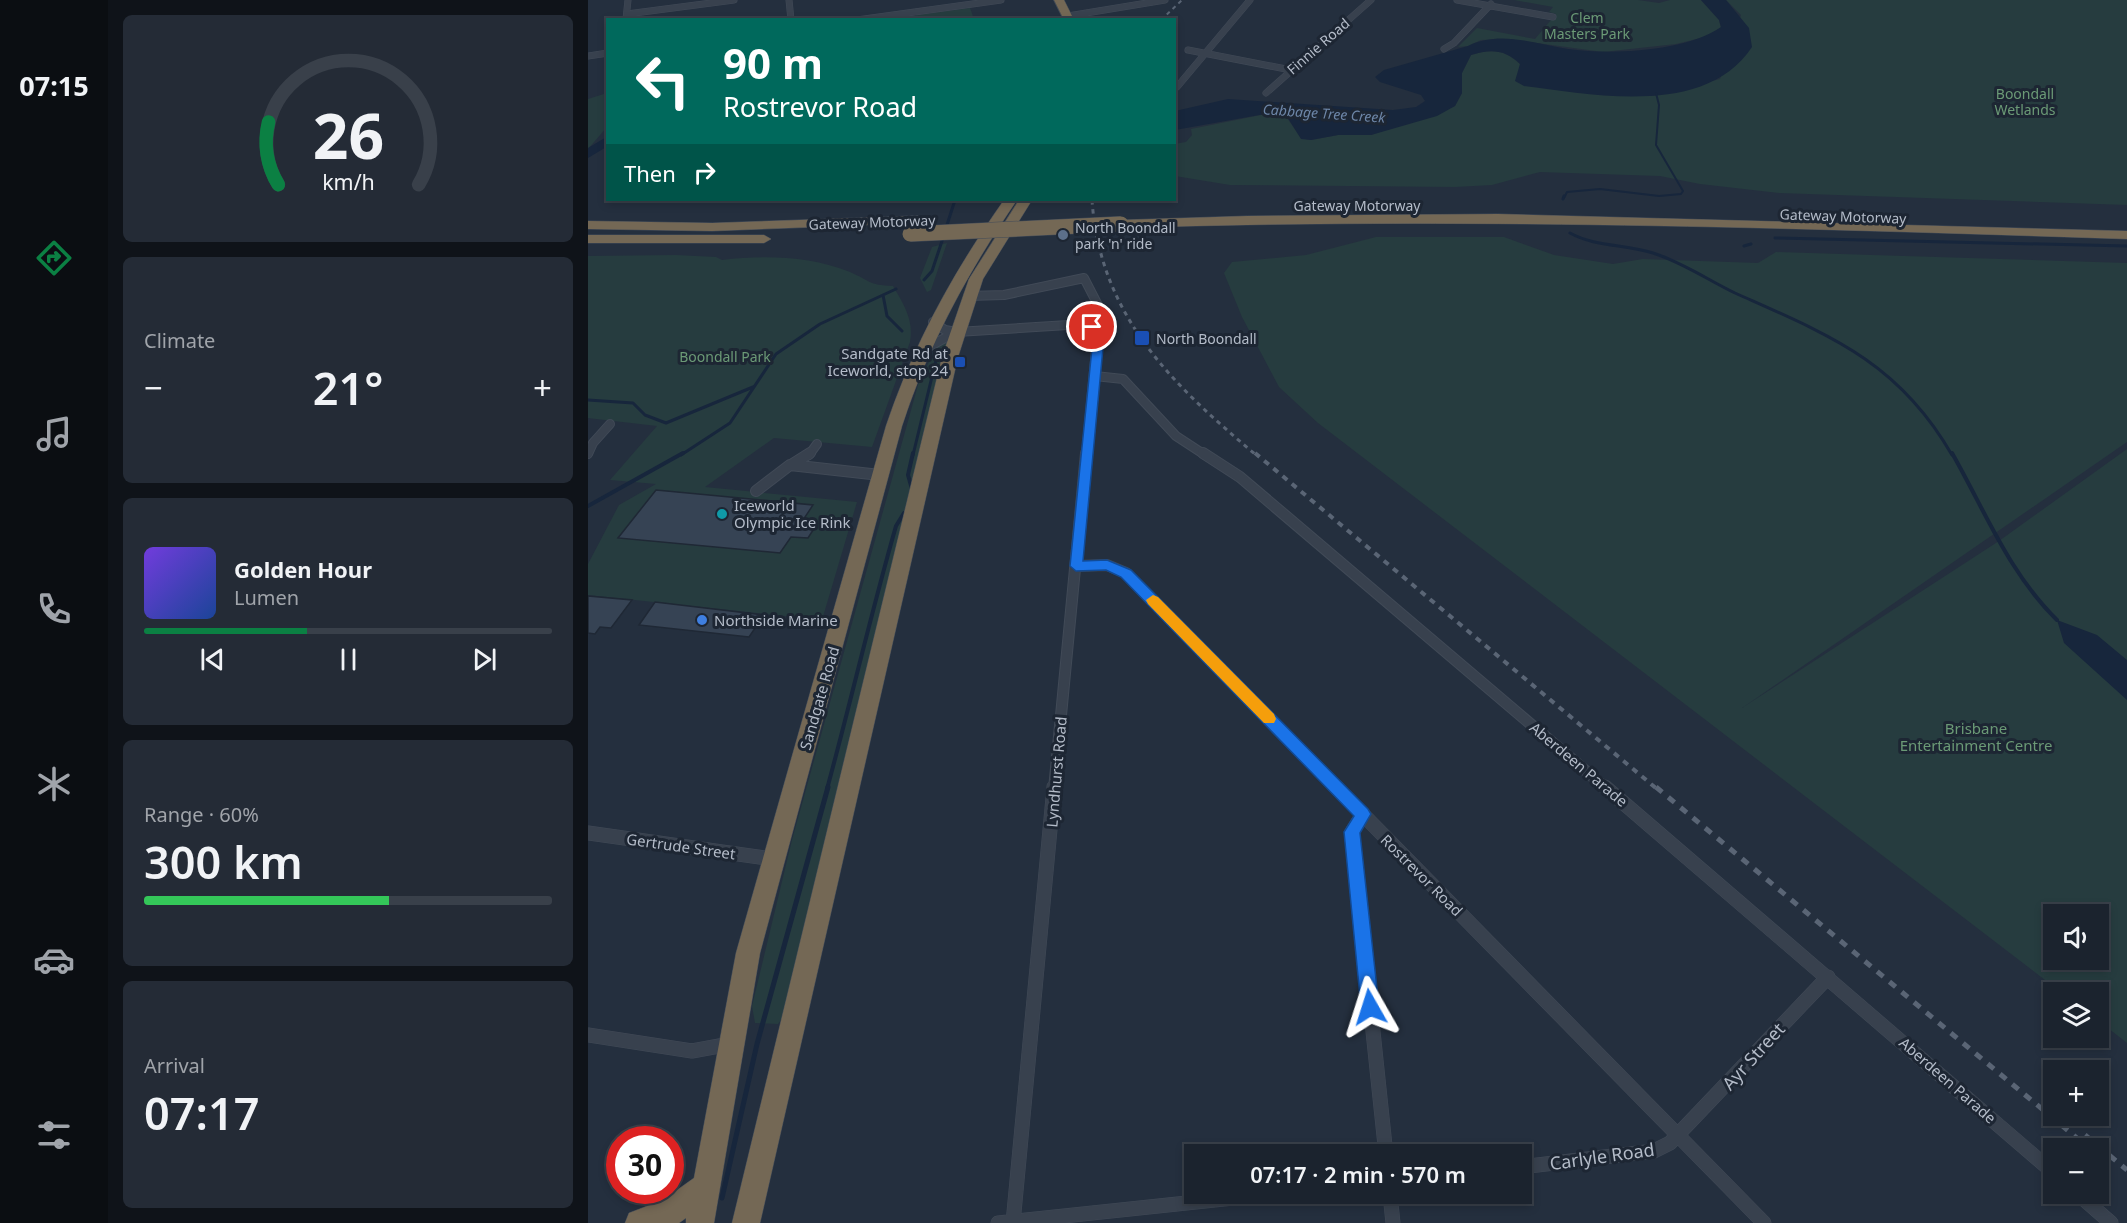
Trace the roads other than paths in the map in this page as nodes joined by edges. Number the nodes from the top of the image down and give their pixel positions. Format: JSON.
{"nodes":[{"id":1,"x":628,"y":0,"type":"edge"},
{"id":2,"x":734,"y":0,"type":"edge"},
{"id":3,"x":789,"y":0,"type":"edge"},
{"id":4,"x":1001,"y":0,"type":"edge"},
{"id":5,"x":1059,"y":0,"type":"edge"},
{"id":6,"x":1072,"y":0,"type":"edge"},
{"id":7,"x":1165,"y":0,"type":"edge"},
{"id":8,"x":1250,"y":0,"type":"edge"},
{"id":9,"x":1371,"y":0,"type":"edge"},
{"id":10,"x":1457,"y":0,"type":"edge"},
{"id":11,"x":1495,"y":0,"type":"edge"},
{"id":12,"x":1490,"y":6,"type":"junction"},
{"id":13,"x":1553,"y":16,"type":"dead end"},
{"id":14,"x":626,"y":17,"type":"edge"},
{"id":15,"x":1074,"y":17,"type":"edge"},
{"id":16,"x":791,"y":18,"type":"edge"},
{"id":17,"x":871,"y":18,"type":"edge"},
{"id":18,"x":1444,"y":49,"type":"dead end"},
{"id":19,"x":1188,"y":50,"type":"dead end"},
{"id":20,"x":606,"y":53,"type":"edge"},
{"id":21,"x":1204,"y":53,"type":"junction"},
{"id":22,"x":588,"y":56,"type":"edge"},
{"id":23,"x":1291,"y":70,"type":"junction"},
{"id":24,"x":1177,"y":87,"type":"dead end"},
{"id":25,"x":1266,"y":93,"type":"dead end"},
{"id":26,"x":1009,"y":201,"type":"edge"},
{"id":27,"x":1024,"y":201,"type":"edge"},
{"id":28,"x":1121,"y":217,"type":"junction"},
{"id":29,"x":2127,"y":224,"type":"edge"},
{"id":30,"x":588,"y":225,"type":"edge"},
{"id":31,"x":2127,"y":235,"type":"edge"},
{"id":32,"x":588,"y":239,"type":"edge"},
{"id":33,"x":968,"y":296,"type":"junction"},
{"id":34,"x":933,"y":322,"type":"junction"},
{"id":35,"x":1087,"y":325,"type":"junction"},
{"id":36,"x":957,"y":332,"type":"junction"},
{"id":37,"x":919,"y":352,"type":"junction"},
{"id":38,"x":1095,"y":376,"type":"junction"},
{"id":39,"x":610,"y":424,"type":"dead end"},
{"id":40,"x":817,"y":444,"type":"dead end"},
{"id":41,"x":589,"y":449,"type":"edge"},
{"id":42,"x":790,"y":465,"type":"junction"},
{"id":43,"x":880,"y":475,"type":"junction"},
{"id":44,"x":756,"y":491,"type":"dead end"},
{"id":45,"x":1076,"y":566,"type":"junction"},
{"id":46,"x":1363,"y":814,"type":"junction"},
{"id":47,"x":588,"y":833,"type":"edge"},
{"id":48,"x":773,"y":859,"type":"junction"},
{"id":49,"x":1828,"y":976,"type":"junction"},
{"id":50,"x":588,"y":1035,"type":"edge"},
{"id":51,"x":730,"y":1044,"type":"junction"},
{"id":52,"x":1679,"y":1136,"type":"junction"},
{"id":53,"x":1385,"y":1144,"type":"edge"},
{"id":54,"x":2043,"y":1163,"type":"edge"},
{"id":55,"x":1532,"y":1166,"type":"edge"},
{"id":56,"x":706,"y":1186,"type":"junction"},
{"id":57,"x":1184,"y":1203,"type":"edge"},
{"id":58,"x":1391,"y":1204,"type":"edge"},
{"id":59,"x":2089,"y":1204,"type":"edge"},
{"id":60,"x":1008,"y":1222,"type":"edge"},
{"id":61,"x":639,"y":1223,"type":"edge"},
{"id":62,"x":700,"y":1223,"type":"edge"},
{"id":63,"x":746,"y":1223,"type":"edge"},
{"id":64,"x":1393,"y":1223,"type":"edge"},
{"id":65,"x":1764,"y":1223,"type":"edge"},
{"id":66,"x":2111,"y":1223,"type":"edge"}],
"edges":[{"from":1,"to":14,"type":"street"},
{"from":2,"to":14,"type":"street"},
{"from":3,"to":16,"type":"street"},
{"from":4,"to":17,"type":"street"},
{"from":5,"to":15,"type":"highway"},
{"from":6,"to":15,"type":"highway"},
{"from":7,"to":15,"type":"street"},
{"from":8,"to":21,"type":"street"},
{"from":9,"to":23,"type":"street","name":"Finnie Road"},
{"from":10,"to":12,"type":"street"},
{"from":11,"to":12,"type":"street"},
{"from":12,"to":13,"type":"street"},
{"from":12,"to":18,"type":"street"},
{"from":19,"to":21,"type":"street"},
{"from":20,"to":22,"type":"street"},
{"from":21,"to":23,"type":"street"},
{"from":21,"to":24,"type":"street"},
{"from":23,"to":25,"type":"street","name":"Finnie Road"},
{"from":26,"to":34,"type":"highway","name":"Sandgate Road"},
{"from":27,"to":33,"type":"highway"},
{"from":28,"to":29,"type":"highway","name":"Gateway Motorway"},
{"from":28,"to":30,"type":"highway","name":"Gateway Motorway"},
{"from":28,"to":31,"type":"highway","name":"Gateway Motorway"},
{"from":28,"to":32,"type":"highway","name":"Gateway Motorway","bridge":true},
{"from":33,"to":35,"type":"street"},
{"from":33,"to":36,"type":"highway"},
{"from":34,"to":36,"type":"street"},
{"from":34,"to":37,"type":"highway","name":"Sandgate Road"},
{"from":35,"to":36,"type":"street"},
{"from":35,"to":38,"type":"street","name":"Lyndhurst Road"},
{"from":36,"to":37,"type":"street"},
{"from":36,"to":63,"type":"highway"},
{"from":37,"to":43,"type":"highway","name":"Sandgate Road"},
{"from":38,"to":45,"type":"street","name":"Lyndhurst Road"},
{"from":38,"to":49,"type":"street","name":"Aberdeen Parade"},
{"from":39,"to":41,"type":"street"},
{"from":40,"to":42,"type":"street"},
{"from":42,"to":43,"type":"street"},
{"from":42,"to":44,"type":"street"},
{"from":43,"to":48,"type":"highway","name":"Sandgate Road"},
{"from":45,"to":46,"type":"street","name":"Rostrevor Road"},
{"from":45,"to":60,"type":"street","name":"Lyndhurst Road"},
{"from":46,"to":52,"type":"street","name":"Rostrevor Road"},
{"from":46,"to":53,"type":"street"},
{"from":47,"to":48,"type":"street","name":"Gertrude Street"},
{"from":48,"to":51,"type":"highway","name":"Sandgate Road"},
{"from":49,"to":52,"type":"street","name":"Ayr Street"},
{"from":49,"to":54,"type":"street","name":"Aberdeen Parade"},
{"from":50,"to":51,"type":"street"},
{"from":51,"to":56,"type":"highway","name":"Sandgate Road"},
{"from":52,"to":55,"type":"street","name":"Carlyle Road"},
{"from":52,"to":65,"type":"street","name":"Rostrevor Road"},
{"from":56,"to":61,"type":"highway"},
{"from":56,"to":62,"type":"highway","name":"Sandgate Road"},
{"from":57,"to":60,"type":"street"},
{"from":58,"to":64,"type":"street"},
{"from":59,"to":66,"type":"street"}]}
